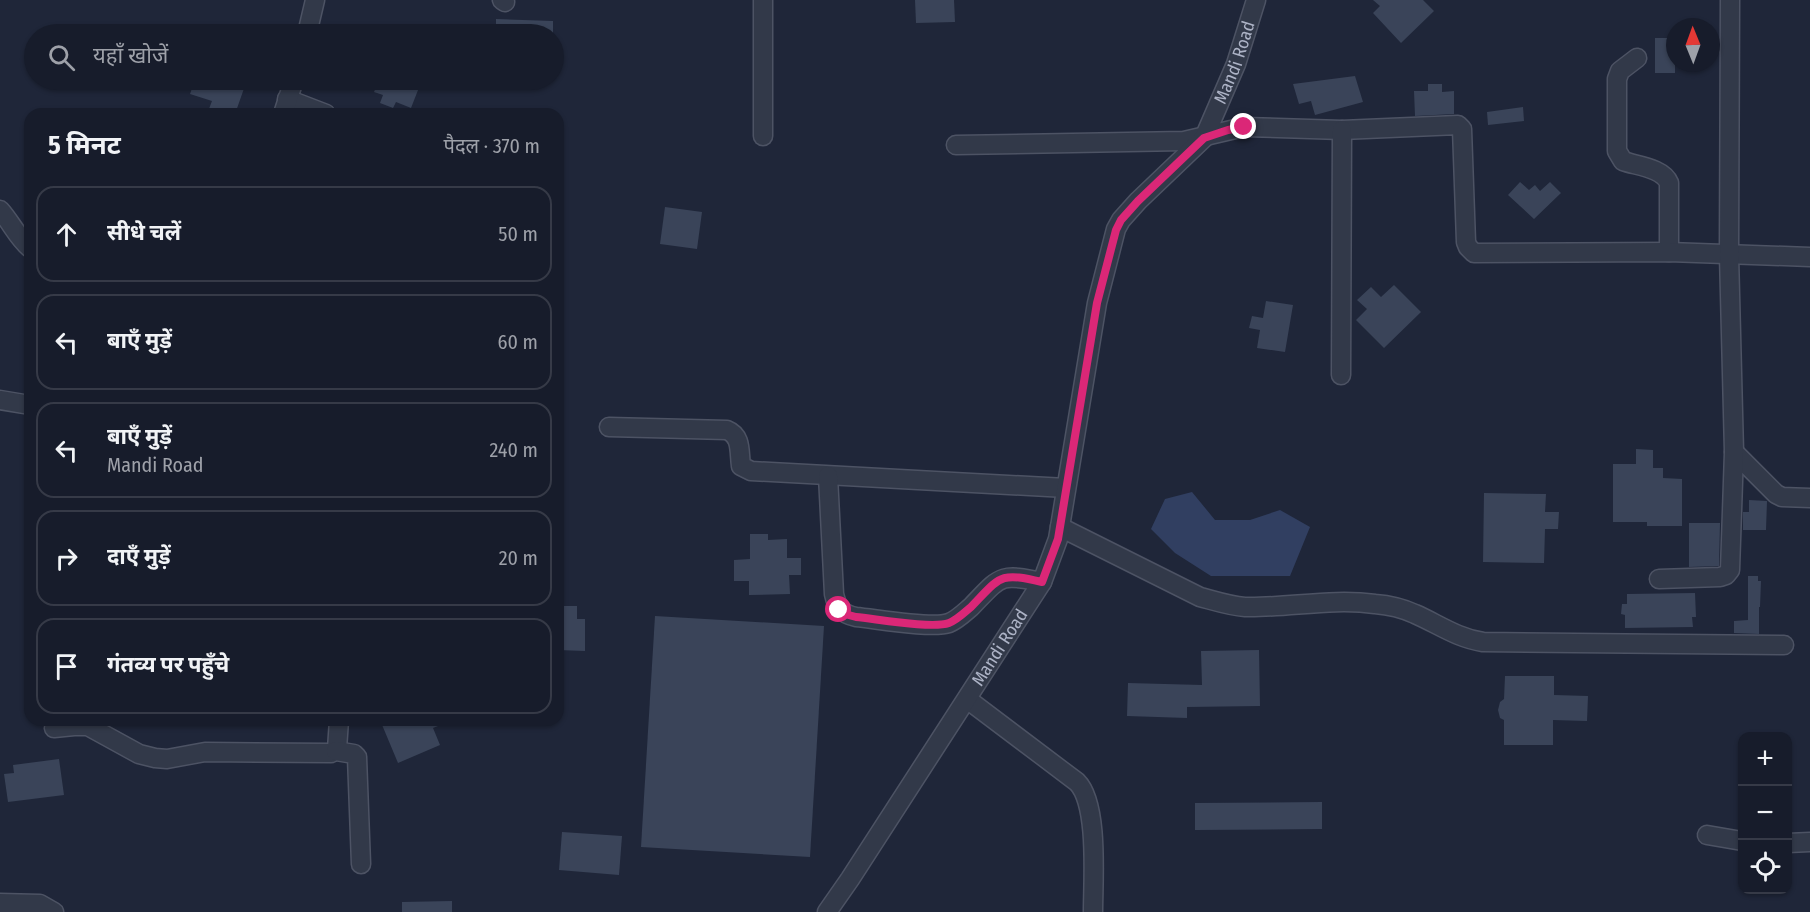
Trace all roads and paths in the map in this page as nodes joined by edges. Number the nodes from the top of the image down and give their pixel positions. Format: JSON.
{"nodes":[{"id":1,"x":315,"y":0,"type":"edge"},
{"id":2,"x":763,"y":0,"type":"edge"},
{"id":3,"x":1256,"y":0,"type":"edge"},
{"id":4,"x":1730,"y":0,"type":"edge"},
{"id":5,"x":310,"y":24,"type":"edge"},
{"id":6,"x":1637,"y":58,"type":"dead end"},
{"id":7,"x":291,"y":90,"type":"edge"},
{"id":8,"x":285,"y":106,"type":"edge"},
{"id":9,"x":1342,"y":130,"type":"junction"},
{"id":10,"x":763,"y":136,"type":"dead end"},
{"id":11,"x":1204,"y":138,"type":"junction"},
{"id":12,"x":956,"y":145,"type":"dead end"},
{"id":13,"x":0,"y":210,"type":"edge"},
{"id":14,"x":24,"y":242,"type":"edge"},
{"id":15,"x":1670,"y":252,"type":"junction"},
{"id":16,"x":1729,"y":255,"type":"junction"},
{"id":17,"x":1810,"y":257,"type":"edge"},
{"id":18,"x":1341,"y":375,"type":"dead end"},
{"id":19,"x":0,"y":400,"type":"edge"},
{"id":20,"x":24,"y":404,"type":"edge"},
{"id":21,"x":609,"y":427,"type":"dead end"},
{"id":22,"x":1734,"y":452,"type":"junction"},
{"id":23,"x":828,"y":476,"type":"junction"},
{"id":24,"x":1066,"y":488,"type":"junction"},
{"id":25,"x":1810,"y":498,"type":"edge"},
{"id":26,"x":1060,"y":527,"type":"junction"},
{"id":27,"x":1659,"y":579,"type":"dead end"},
{"id":28,"x":1042,"y":582,"type":"junction"},
{"id":29,"x":1785,"y":645,"type":"dead end"},
{"id":30,"x":968,"y":699,"type":"junction"},
{"id":31,"x":338,"y":726,"type":"edge"},
{"id":32,"x":54,"y":728,"type":"dead end"},
{"id":33,"x":336,"y":751,"type":"junction"},
{"id":34,"x":1707,"y":835,"type":"dead end"},
{"id":35,"x":1738,"y":840,"type":"edge"},
{"id":36,"x":1810,"y":842,"type":"edge"},
{"id":37,"x":1792,"y":843,"type":"edge"},
{"id":38,"x":361,"y":864,"type":"dead end"},
{"id":39,"x":0,"y":903,"type":"edge"},
{"id":40,"x":54,"y":912,"type":"edge"},
{"id":41,"x":827,"y":912,"type":"edge"},
{"id":42,"x":1093,"y":912,"type":"edge"}],
"edges":[{"from":1,"to":5,"type":"street"},
{"from":2,"to":10,"type":"street"},
{"from":3,"to":11,"type":"street","name":"Mandi Road"},
{"from":4,"to":16,"type":"street"},
{"from":6,"to":15,"type":"street"},
{"from":7,"to":8,"type":"street"},
{"from":9,"to":11,"type":"street"},
{"from":9,"to":15,"type":"street"},
{"from":9,"to":18,"type":"street"},
{"from":11,"to":12,"type":"street"},
{"from":11,"to":24,"type":"street","name":"Mandi Road"},
{"from":13,"to":14,"type":"street"},
{"from":15,"to":16,"type":"street"},
{"from":16,"to":17,"type":"street"},
{"from":16,"to":22,"type":"street"},
{"from":19,"to":20,"type":"street"},
{"from":21,"to":23,"type":"street"},
{"from":22,"to":25,"type":"street"},
{"from":22,"to":27,"type":"street"},
{"from":23,"to":24,"type":"street"},
{"from":23,"to":28,"type":"street"},
{"from":24,"to":26,"type":"street","name":"Mandi Road"},
{"from":26,"to":28,"type":"street","name":"Mandi Road"},
{"from":26,"to":29,"type":"street"},
{"from":28,"to":30,"type":"street","name":"Mandi Road"},
{"from":30,"to":41,"type":"street","name":"Mandi Road"},
{"from":30,"to":42,"type":"street"},
{"from":31,"to":33,"type":"street"},
{"from":32,"to":33,"type":"street"},
{"from":33,"to":38,"type":"street"},
{"from":34,"to":35,"type":"street"},
{"from":36,"to":37,"type":"street"},
{"from":39,"to":40,"type":"street"}]}
